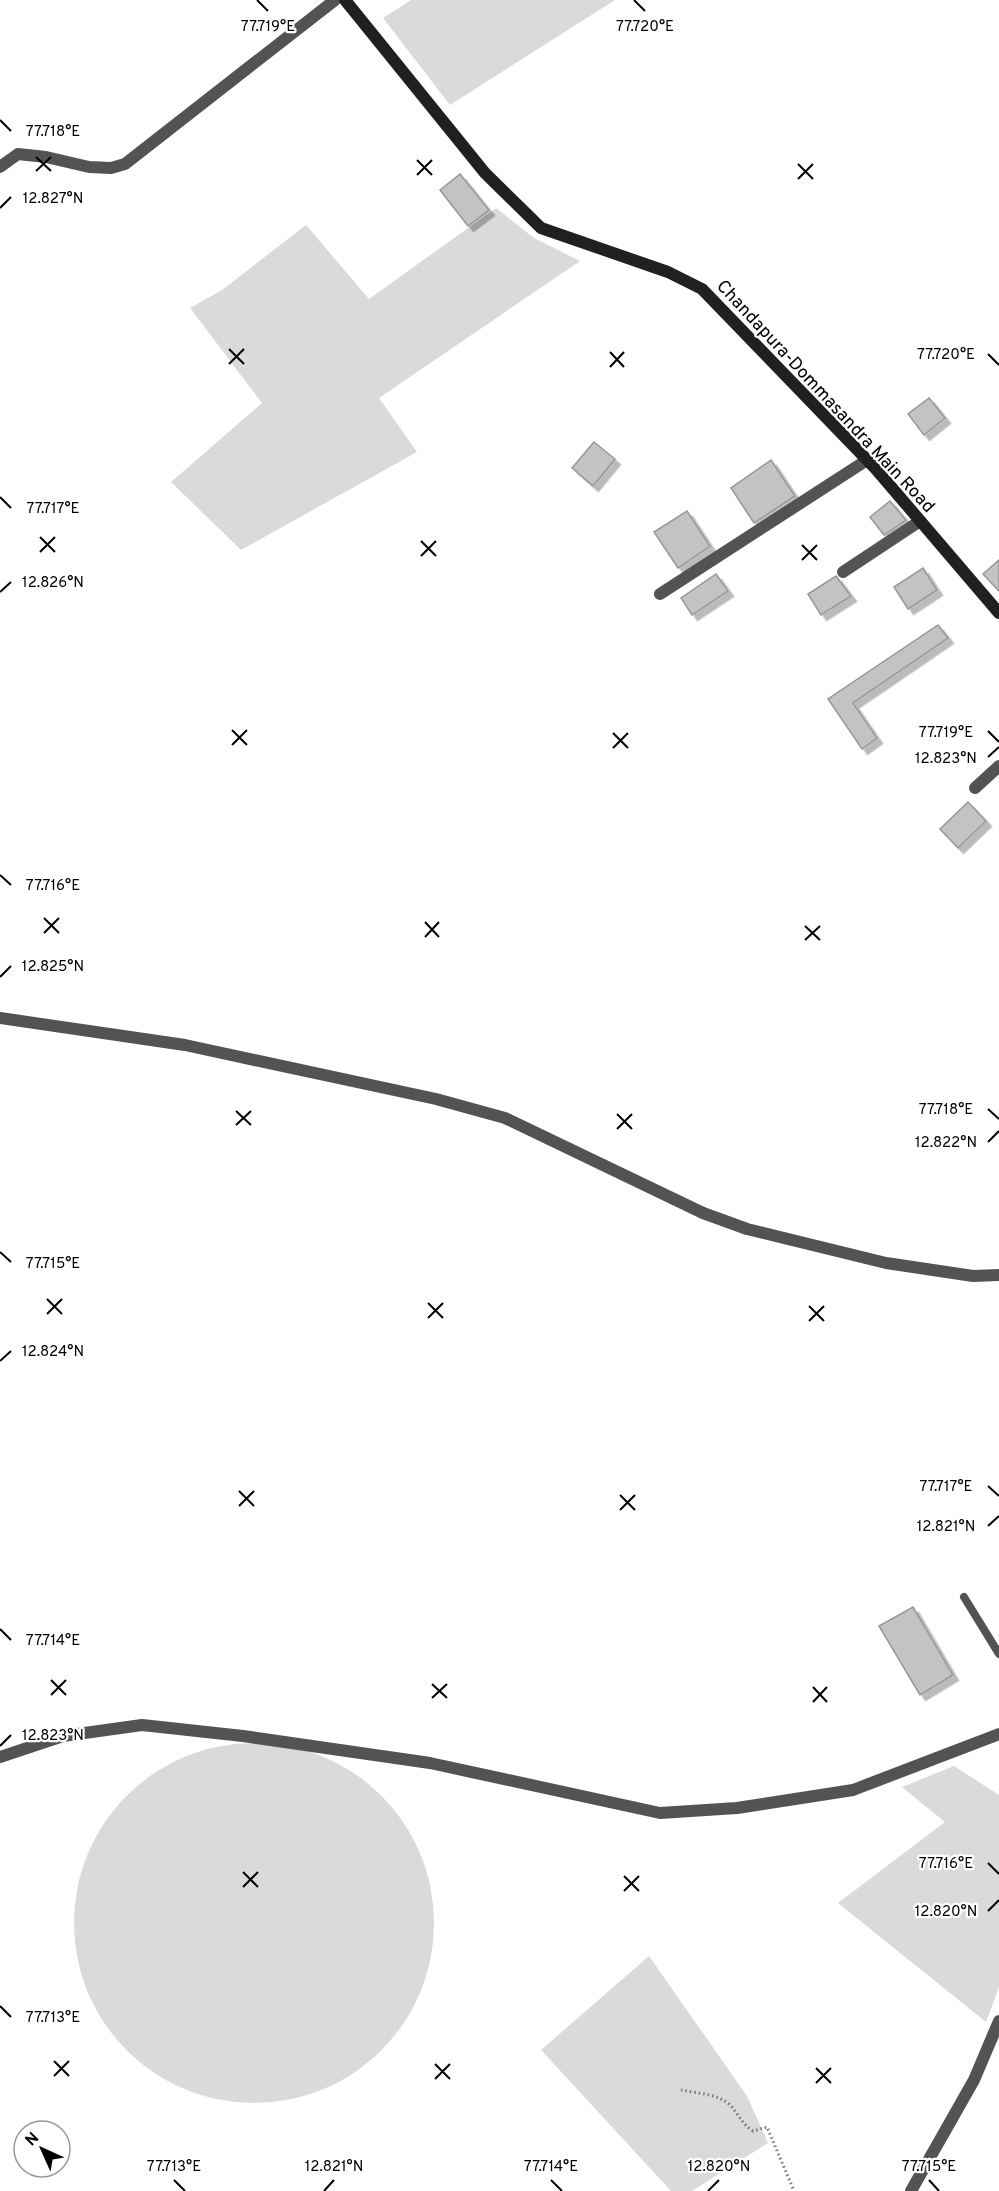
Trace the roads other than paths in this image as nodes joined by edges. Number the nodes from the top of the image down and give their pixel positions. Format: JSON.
{"nodes":[{"id":1,"x":335,"y":0,"type":"edge"},
{"id":2,"x":345,"y":0,"type":"edge"},
{"id":3,"x":0,"y":167,"type":"edge"},
{"id":4,"x":867,"y":460,"type":"junction"},
{"id":5,"x":920,"y":521,"type":"junction"},
{"id":6,"x":843,"y":572,"type":"dead end"},
{"id":7,"x":660,"y":594,"type":"dead end"},
{"id":8,"x":999,"y":613,"type":"edge"},
{"id":9,"x":999,"y":766,"type":"edge"},
{"id":10,"x":975,"y":788,"type":"dead end"},
{"id":11,"x":0,"y":1018,"type":"edge"},
{"id":12,"x":999,"y":1275,"type":"edge"},
{"id":13,"x":964,"y":1597,"type":"dead end"},
{"id":14,"x":999,"y":1654,"type":"edge"},
{"id":15,"x":999,"y":1734,"type":"edge"},
{"id":16,"x":0,"y":1757,"type":"edge"},
{"id":17,"x":999,"y":2021,"type":"edge"},
{"id":18,"x":911,"y":2191,"type":"edge"}],
"edges":[{"from":1,"to":3,"type":"street"},
{"from":2,"to":4,"type":"main road","name":"Chandapura-Dommasandra Main Road"},
{"from":4,"to":5,"type":"main road","name":"Chandapura-Dommasandra Main Road"},
{"from":4,"to":7,"type":"street"},
{"from":5,"to":6,"type":"street"},
{"from":5,"to":8,"type":"main road","name":"Chandapura-Dommasandra Main Road"},
{"from":9,"to":10,"type":"street"},
{"from":11,"to":12,"type":"street"},
{"from":13,"to":14,"type":"lane"},
{"from":15,"to":16,"type":"street"},
{"from":17,"to":18,"type":"street"}]}
